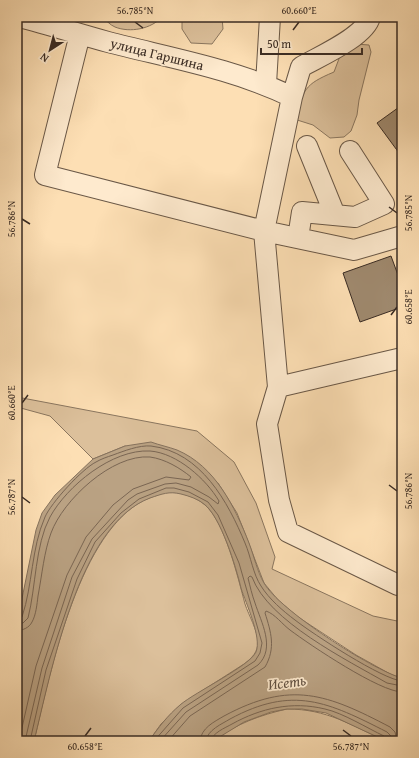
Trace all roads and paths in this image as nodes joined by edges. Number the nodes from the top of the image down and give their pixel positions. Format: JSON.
{"nodes":[{"id":1,"x":20,"y":17,"type":"edge"},
{"id":2,"x":270,"y":17,"type":"edge"},
{"id":3,"x":370,"y":17,"type":"edge"},
{"id":4,"x":80,"y":34,"type":"junction"},
{"id":5,"x":266,"y":84,"type":"junction"},
{"id":6,"x":292,"y":96,"type":"junction"},
{"id":7,"x":307,"y":146,"type":"dead end"},
{"id":8,"x":350,"y":151,"type":"dead end"},
{"id":9,"x":335,"y":215,"type":"junction"},
{"id":10,"x":264,"y":231,"type":"junction"},
{"id":11,"x":402,"y":236,"type":"edge"},
{"id":12,"x":298,"y":238,"type":"junction"},
{"id":13,"x":402,"y":358,"type":"edge"},
{"id":14,"x":278,"y":386,"type":"junction"},
{"id":15,"x":402,"y":585,"type":"edge"}],
"edges":[{"from":1,"to":4,"type":"street","name":"улица Гаршина"},
{"from":2,"to":5,"type":"street"},
{"from":3,"to":6,"type":"street"},
{"from":4,"to":5,"type":"street","name":"улица Гаршина"},
{"from":4,"to":10,"type":"street"},
{"from":5,"to":6,"type":"street","name":"улица Гаршина"},
{"from":6,"to":10,"type":"street"},
{"from":7,"to":9,"type":"street"},
{"from":8,"to":9,"type":"street"},
{"from":9,"to":12,"type":"street"},
{"from":10,"to":12,"type":"street"},
{"from":10,"to":14,"type":"street"},
{"from":11,"to":12,"type":"street"},
{"from":13,"to":14,"type":"street"},
{"from":14,"to":15,"type":"street"}]}
